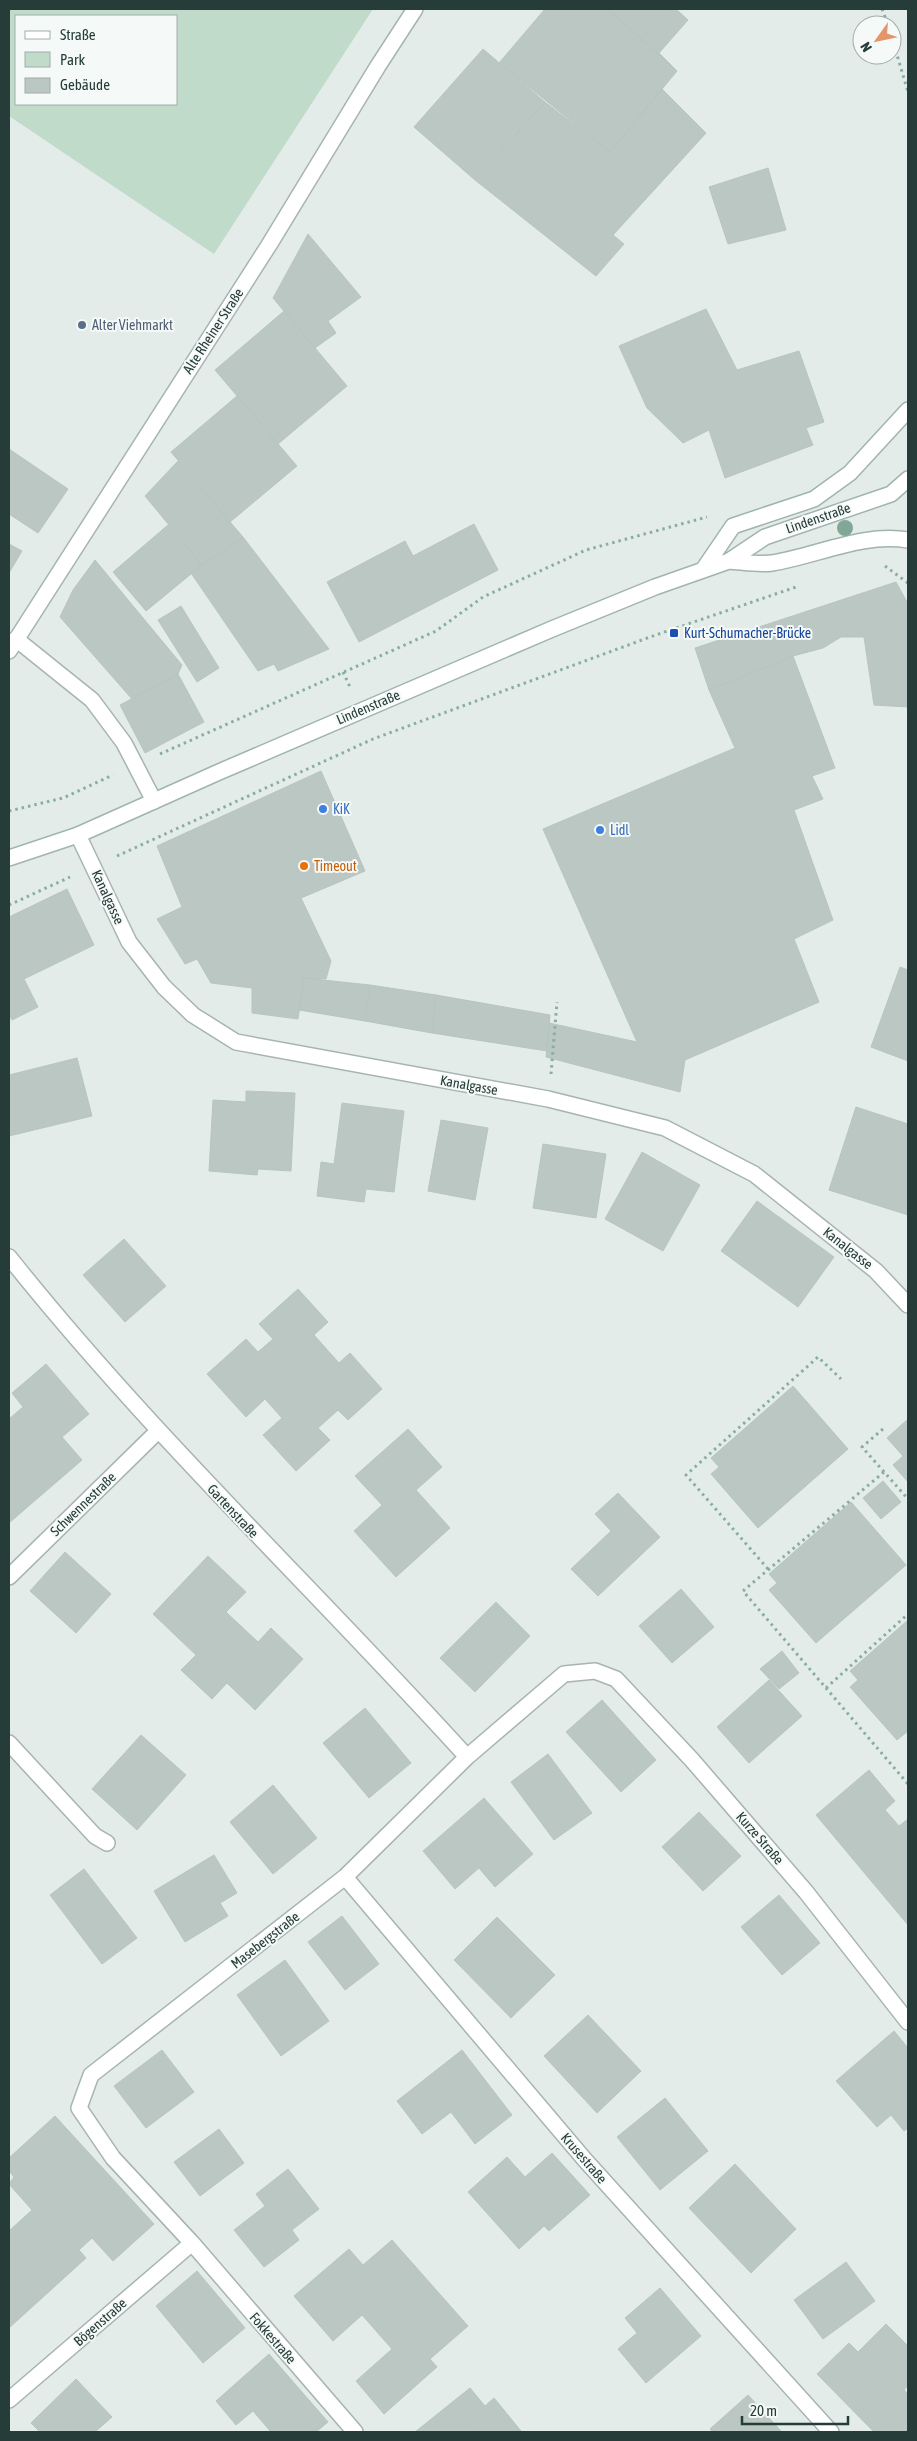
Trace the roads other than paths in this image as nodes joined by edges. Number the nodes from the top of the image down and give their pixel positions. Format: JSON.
{"nodes":[{"id":1,"x":416,"y":9,"type":"edge"},
{"id":2,"x":908,"y":410,"type":"edge"},
{"id":3,"x":908,"y":479,"type":"edge"},
{"id":4,"x":908,"y":540,"type":"edge"},
{"id":5,"x":729,"y":561,"type":"junction"},
{"id":6,"x":703,"y":570,"type":"junction"},
{"id":7,"x":13,"y":645,"type":"edge"},
{"id":8,"x":154,"y":801,"type":"junction"},
{"id":9,"x":78,"y":835,"type":"junction"},
{"id":10,"x":9,"y":858,"type":"edge"},
{"id":11,"x":9,"y":1257,"type":"edge"},
{"id":12,"x":908,"y":1306,"type":"edge"},
{"id":13,"x":158,"y":1431,"type":"junction"},
{"id":14,"x":9,"y":1577,"type":"edge"},
{"id":15,"x":595,"y":1671,"type":"joint"},
{"id":16,"x":9,"y":1743,"type":"edge"},
{"id":17,"x":466,"y":1757,"type":"junction"},
{"id":18,"x":107,"y":1843,"type":"dead end"},
{"id":19,"x":345,"y":1877,"type":"junction"},
{"id":20,"x":908,"y":2022,"type":"edge"},
{"id":21,"x":192,"y":2244,"type":"junction"},
{"id":22,"x":9,"y":2400,"type":"edge"},
{"id":23,"x":355,"y":2432,"type":"edge"},
{"id":24,"x":831,"y":2432,"type":"edge"}],
"edges":[{"from":1,"to":7,"type":"street","name":"Alte Rheiner Straße"},
{"from":2,"to":6,"type":"street"},
{"from":3,"to":5,"type":"street","name":"Lindenstraße"},
{"from":4,"to":5,"type":"street","name":"Lindenstraße"},
{"from":5,"to":6,"type":"street","name":"Lindenstraße"},
{"from":6,"to":8,"type":"street","name":"Lindenstraße"},
{"from":7,"to":8,"type":"street"},
{"from":8,"to":9,"type":"street","name":"Lindenstraße"},
{"from":9,"to":10,"type":"street","name":"Lindenstraße"},
{"from":9,"to":12,"type":"street","name":"Kanalgasse"},
{"from":11,"to":13,"type":"street","name":"Gartenstraße"},
{"from":13,"to":14,"type":"street","name":"Schwennestraße"},
{"from":13,"to":17,"type":"street","name":"Gartenstraße"},
{"from":15,"to":17,"type":"street","name":"Masebergstraße"},
{"from":15,"to":20,"type":"street","name":"Kurze Straße"},
{"from":16,"to":18,"type":"street"},
{"from":17,"to":19,"type":"street","name":"Masebergstraße"},
{"from":19,"to":21,"type":"street","name":"Masebergstraße"},
{"from":19,"to":24,"type":"street","name":"Krusestraße"},
{"from":21,"to":22,"type":"street","name":"Bögenstraße"},
{"from":21,"to":23,"type":"street","name":"Fokkestraße"}]}
